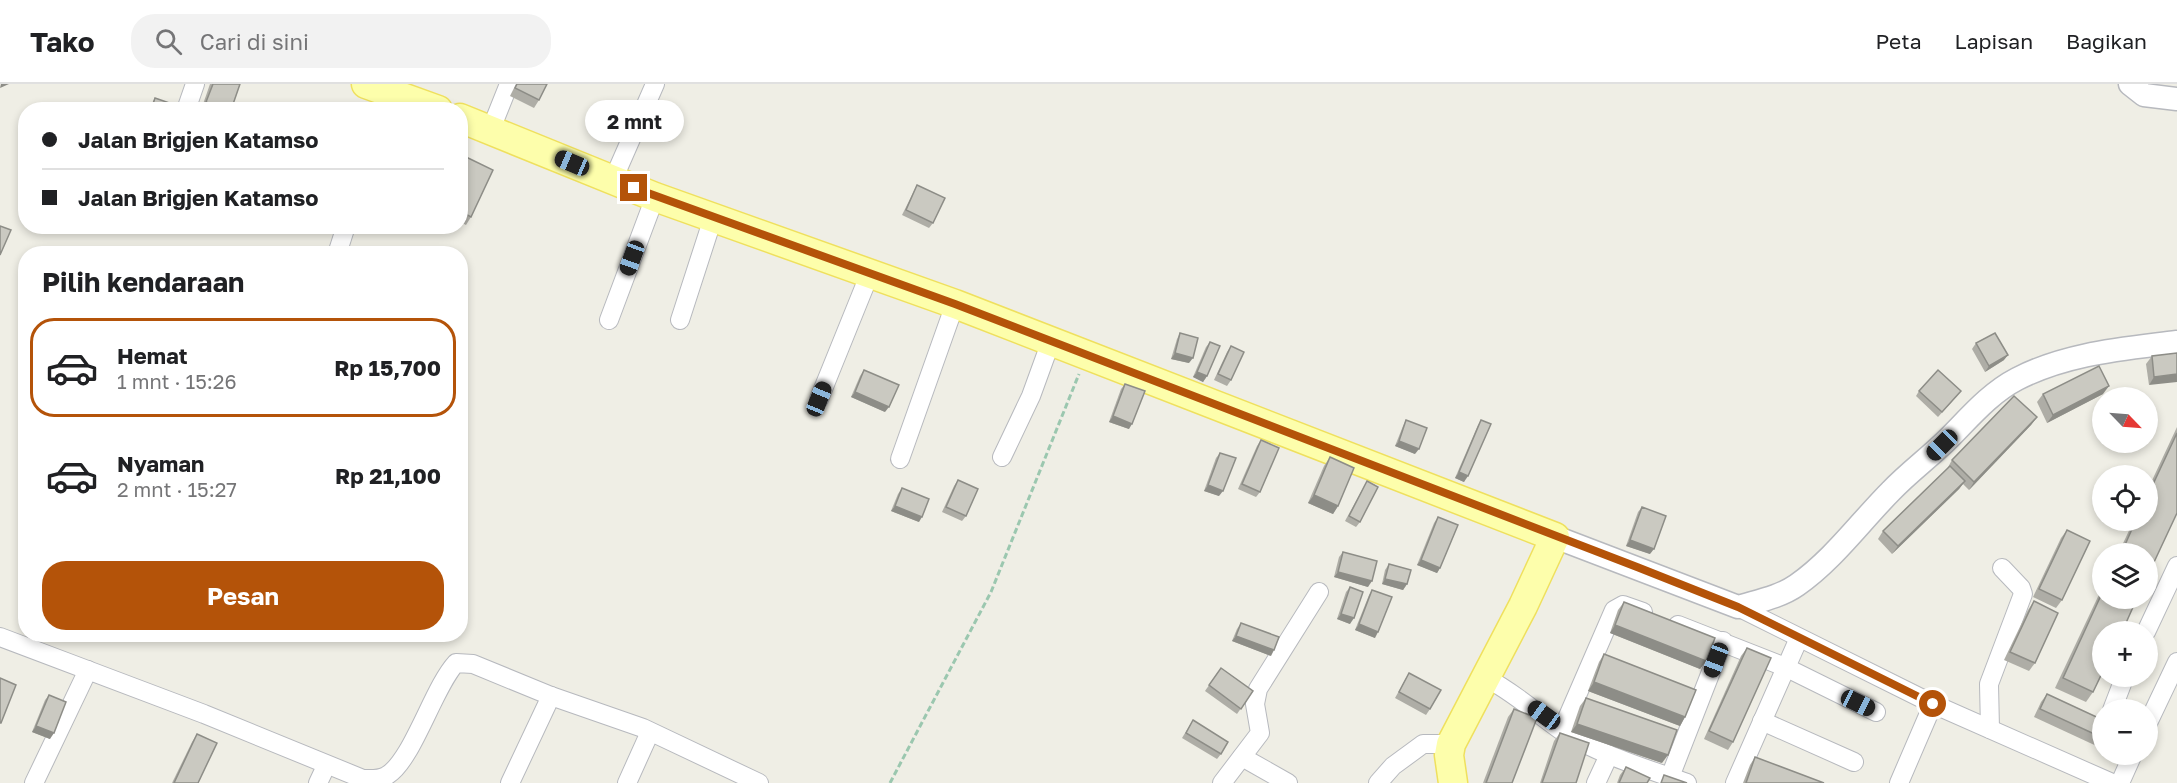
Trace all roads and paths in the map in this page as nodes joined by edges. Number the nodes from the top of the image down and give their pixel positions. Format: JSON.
{"nodes":[{"id":1,"x":195,"y":84,"type":"edge"},
{"id":2,"x":509,"y":84,"type":"edge"},
{"id":3,"x":655,"y":84,"type":"edge"},
{"id":4,"x":2130,"y":84,"type":"edge"},
{"id":5,"x":379,"y":95,"type":"edge"},
{"id":6,"x":2177,"y":99,"type":"edge"},
{"id":7,"x":189,"y":102,"type":"edge"},
{"id":8,"x":407,"y":102,"type":"edge"},
{"id":9,"x":468,"y":121,"type":"edge"},
{"id":10,"x":491,"y":129,"type":"junction"},
{"id":11,"x":613,"y":180,"type":"junction"},
{"id":12,"x":655,"y":197,"type":"junction"},
{"id":13,"x":713,"y":218,"type":"junction"},
{"id":14,"x":870,"y":273,"type":"junction"},
{"id":15,"x":955,"y":304,"type":"junction"},
{"id":16,"x":609,"y":320,"type":"dead end"},
{"id":17,"x":680,"y":320,"type":"dead end"},
{"id":18,"x":1051,"y":341,"type":"junction"},
{"id":19,"x":2177,"y":342,"type":"edge"},
{"id":20,"x":1087,"y":355,"type":"junction"},
{"id":21,"x":819,"y":399,"type":"dead end"},
{"id":22,"x":1002,"y":457,"type":"dead end"},
{"id":23,"x":900,"y":459,"type":"dead end"},
{"id":24,"x":1555,"y":537,"type":"junction"},
{"id":25,"x":2177,"y":566,"type":"edge"},
{"id":26,"x":2002,"y":568,"type":"dead end"},
{"id":27,"x":1319,"y":592,"type":"dead end"},
{"id":28,"x":1738,"y":607,"type":"junction"},
{"id":29,"x":2151,"y":621,"type":"edge"},
{"id":30,"x":0,"y":637,"type":"edge"},
{"id":31,"x":1799,"y":638,"type":"junction"},
{"id":32,"x":1723,"y":641,"type":"junction"},
{"id":33,"x":2177,"y":662,"type":"edge"},
{"id":34,"x":1785,"y":668,"type":"junction"},
{"id":35,"x":88,"y":670,"type":"junction"},
{"id":36,"x":1485,"y":678,"type":"junction"},
{"id":37,"x":551,"y":696,"type":"junction"},
{"id":38,"x":2158,"y":702,"type":"edge"},
{"id":39,"x":1933,"y":704,"type":"junction"},
{"id":40,"x":1876,"y":712,"type":"dead end"},
{"id":41,"x":1762,"y":721,"type":"junction"},
{"id":42,"x":1990,"y":729,"type":"junction"},
{"id":43,"x":1562,"y":730,"type":"junction"},
{"id":44,"x":650,"y":732,"type":"junction"},
{"id":45,"x":1450,"y":744,"type":"junction"},
{"id":46,"x":1609,"y":755,"type":"junction"},
{"id":47,"x":1242,"y":757,"type":"junction"},
{"id":48,"x":1854,"y":762,"type":"dead end"},
{"id":49,"x":2128,"y":765,"type":"edge"},
{"id":50,"x":326,"y":766,"type":"junction"},
{"id":51,"x":1679,"y":780,"type":"edge"},
{"id":52,"x":34,"y":783,"type":"edge"},
{"id":53,"x":318,"y":783,"type":"edge"},
{"id":54,"x":510,"y":783,"type":"edge"},
{"id":55,"x":627,"y":783,"type":"edge"},
{"id":56,"x":759,"y":783,"type":"edge"},
{"id":57,"x":890,"y":783,"type":"edge"},
{"id":58,"x":1222,"y":783,"type":"edge"},
{"id":59,"x":1288,"y":783,"type":"edge"},
{"id":60,"x":1378,"y":783,"type":"edge"},
{"id":61,"x":1453,"y":783,"type":"edge"},
{"id":62,"x":1596,"y":783,"type":"edge"},
{"id":63,"x":1735,"y":783,"type":"edge"},
{"id":64,"x":1899,"y":783,"type":"edge"},
{"id":65,"x":2112,"y":783,"type":"edge"},
{"id":66,"x":2120,"y":783,"type":"edge"}],
"edges":[{"from":1,"to":7,"type":"street"},
{"from":2,"to":10,"type":"street"},
{"from":3,"to":11,"type":"street"},
{"from":4,"to":6,"type":"street"},
{"from":5,"to":8,"type":"main road"},
{"from":9,"to":10,"type":"main road"},
{"from":10,"to":11,"type":"main road"},
{"from":11,"to":12,"type":"main road"},
{"from":12,"to":13,"type":"main road"},
{"from":12,"to":16,"type":"street"},
{"from":13,"to":14,"type":"main road"},
{"from":13,"to":17,"type":"street"},
{"from":14,"to":15,"type":"main road"},
{"from":14,"to":21,"type":"street"},
{"from":15,"to":18,"type":"main road"},
{"from":15,"to":23,"type":"street"},
{"from":18,"to":20,"type":"main road"},
{"from":18,"to":22,"type":"street"},
{"from":19,"to":28,"type":"street"},
{"from":20,"to":24,"type":"main road"},
{"from":20,"to":57,"type":"path"},
{"from":24,"to":28,"type":"street"},
{"from":24,"to":36,"type":"main road"},
{"from":25,"to":29,"type":"street"},
{"from":26,"to":42,"type":"street"},
{"from":27,"to":47,"type":"street"},
{"from":28,"to":31,"type":"street"},
{"from":30,"to":35,"type":"street"},
{"from":31,"to":34,"type":"street"},
{"from":31,"to":39,"type":"street"},
{"from":32,"to":34,"type":"street"},
{"from":32,"to":43,"type":"street"},
{"from":32,"to":51,"type":"street"},
{"from":33,"to":38,"type":"street"},
{"from":34,"to":40,"type":"street"},
{"from":34,"to":41,"type":"street"},
{"from":35,"to":50,"type":"street"},
{"from":35,"to":52,"type":"street"},
{"from":36,"to":43,"type":"street"},
{"from":36,"to":45,"type":"main road"},
{"from":37,"to":44,"type":"street"},
{"from":37,"to":50,"type":"street"},
{"from":37,"to":54,"type":"street"},
{"from":39,"to":42,"type":"street"},
{"from":39,"to":64,"type":"street"},
{"from":41,"to":48,"type":"street"},
{"from":41,"to":63,"type":"street"},
{"from":42,"to":65,"type":"street"},
{"from":43,"to":46,"type":"street"},
{"from":44,"to":55,"type":"street"},
{"from":44,"to":56,"type":"street"},
{"from":45,"to":60,"type":"street"},
{"from":45,"to":61,"type":"main road"},
{"from":46,"to":51,"type":"street"},
{"from":46,"to":62,"type":"street"},
{"from":47,"to":58,"type":"street"},
{"from":47,"to":59,"type":"street"},
{"from":49,"to":66,"type":"street"},
{"from":50,"to":53,"type":"street"}]}
